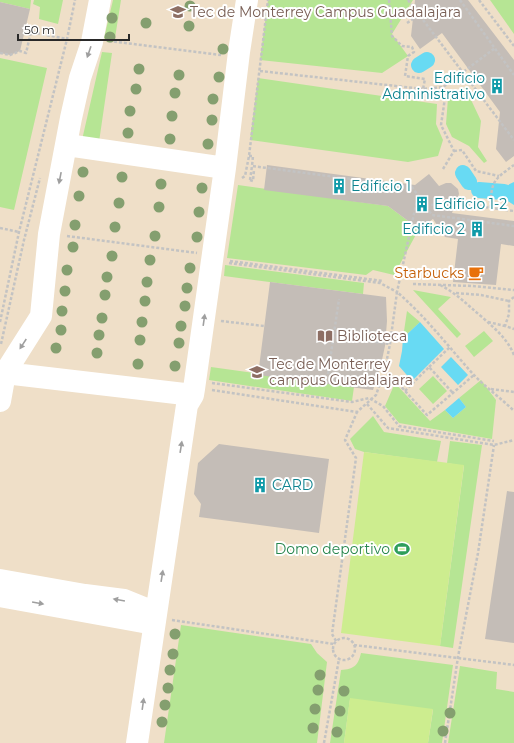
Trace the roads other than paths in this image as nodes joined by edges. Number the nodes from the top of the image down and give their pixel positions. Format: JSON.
{"nodes":[{"id":1,"x":100,"y":0,"type":"edge"},
{"id":2,"x":247,"y":0,"type":"edge"},
{"id":3,"x":67,"y":145,"type":"junction"},
{"id":4,"x":225,"y":168,"type":"junction"},
{"id":5,"x":34,"y":370,"type":"dead end"},
{"id":6,"x":5,"y":373,"type":"junction"},
{"id":7,"x":201,"y":389,"type":"junction"},
{"id":8,"x":0,"y":401,"type":"edge"},
{"id":9,"x":0,"y":580,"type":"edge"},
{"id":10,"x":0,"y":596,"type":"edge"},
{"id":11,"x":155,"y":618,"type":"junction"},
{"id":12,"x":137,"y":743,"type":"edge"}],
"edges":[{"from":1,"to":3,"type":"lane","one_way":true},
{"from":2,"to":4,"type":"lane"},
{"from":3,"to":4,"type":"lane"},
{"from":3,"to":6,"type":"lane","one_way":true},
{"from":7,"to":4,"type":"lane","one_way":true},
{"from":5,"to":7,"type":"lane"},
{"from":6,"to":7,"type":"lane"},
{"from":6,"to":8,"type":"lane"},
{"from":11,"to":7,"type":"lane","one_way":true},
{"from":11,"to":9,"type":"lane","one_way":true},
{"from":10,"to":11,"type":"lane","one_way":true},
{"from":12,"to":11,"type":"lane","one_way":true}]}
